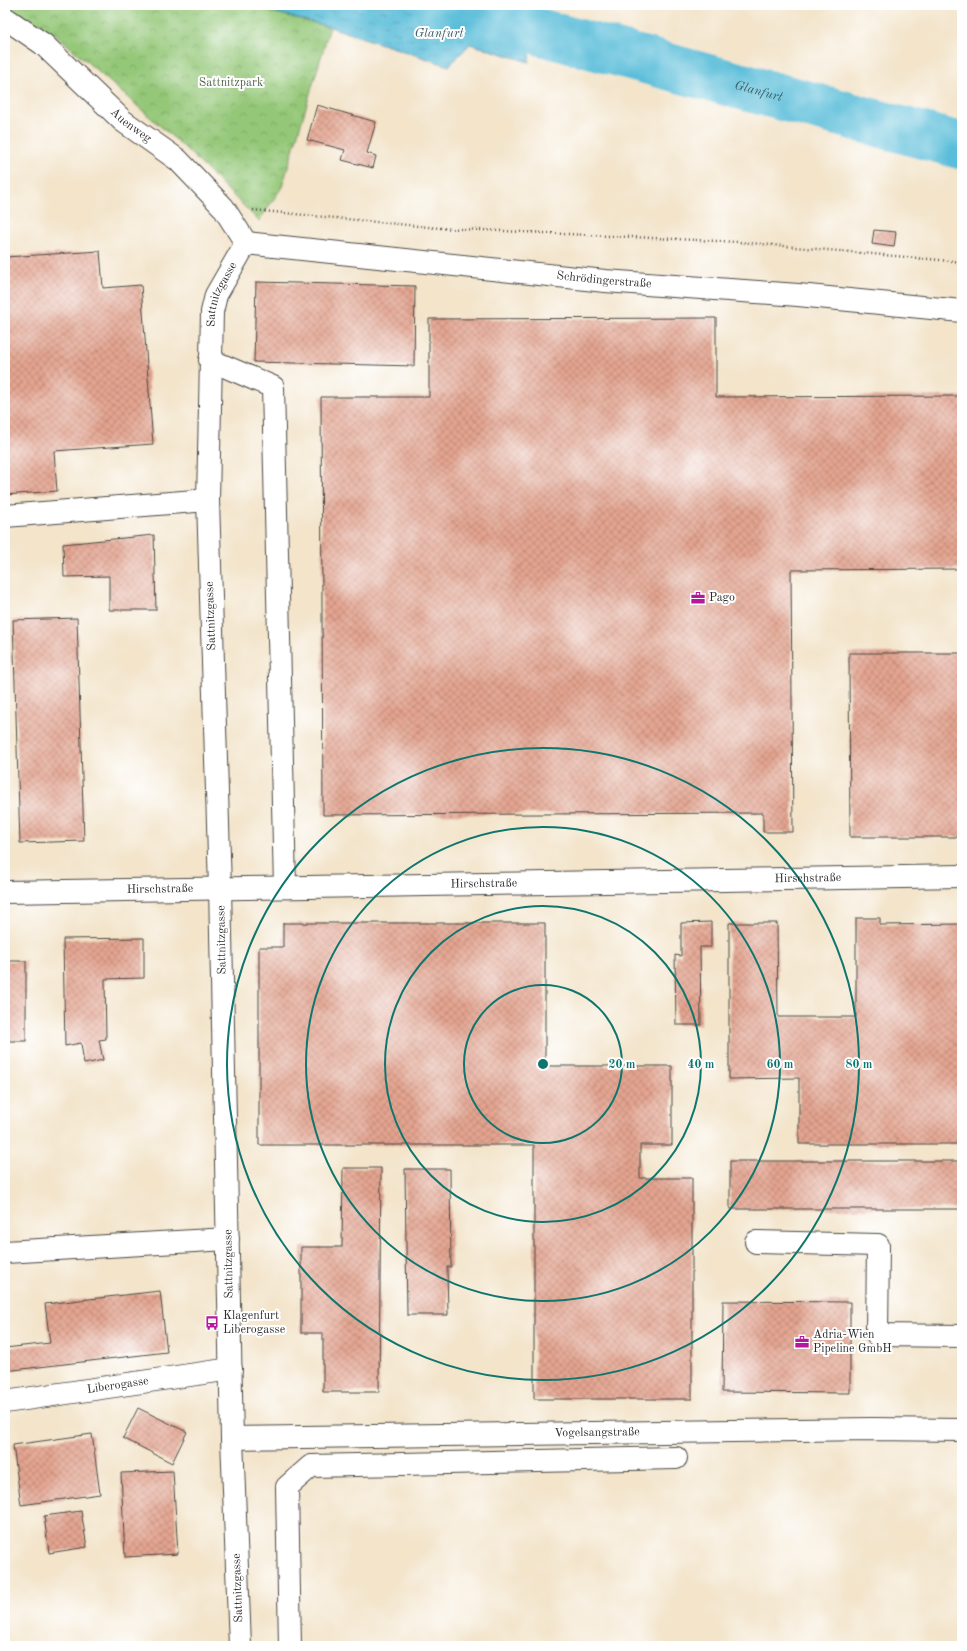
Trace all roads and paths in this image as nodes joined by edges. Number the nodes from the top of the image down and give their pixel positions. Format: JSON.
{"nodes":[{"id":1,"x":5,"y":18,"type":"edge"},
{"id":2,"x":223,"y":206,"type":"junction"},
{"id":3,"x":246,"y":243,"type":"junction"},
{"id":4,"x":962,"y":262,"type":"edge"},
{"id":5,"x":962,"y":311,"type":"edge"},
{"id":6,"x":210,"y":360,"type":"junction"},
{"id":7,"x":208,"y":500,"type":"junction"},
{"id":8,"x":5,"y":516,"type":"edge"},
{"id":9,"x":962,"y":876,"type":"edge"},
{"id":10,"x":285,"y":887,"type":"junction"},
{"id":11,"x":220,"y":888,"type":"junction"},
{"id":12,"x":5,"y":892,"type":"edge"},
{"id":13,"x":228,"y":1239,"type":"junction"},
{"id":14,"x":756,"y":1242,"type":"dead end"},
{"id":15,"x":5,"y":1252,"type":"edge"},
{"id":16,"x":962,"y":1336,"type":"edge"},
{"id":17,"x":232,"y":1369,"type":"junction"},
{"id":18,"x":5,"y":1402,"type":"edge"},
{"id":19,"x":962,"y":1430,"type":"edge"},
{"id":20,"x":232,"y":1438,"type":"junction"},
{"id":21,"x":676,"y":1458,"type":"dead end"},
{"id":22,"x":240,"y":1646,"type":"edge"},
{"id":23,"x":290,"y":1646,"type":"edge"}],
"edges":[{"from":1,"to":2,"type":"street","name":"Auenweg"},
{"from":2,"to":3,"type":"street","name":"Auenweg"},
{"from":2,"to":4,"type":"path"},
{"from":3,"to":5,"type":"street","name":"Schrödingerstraße"},
{"from":3,"to":6,"type":"street","name":"Sattnitzgasse"},
{"from":6,"to":7,"type":"street","name":"Sattnitzgasse"},
{"from":6,"to":10,"type":"street"},
{"from":7,"to":8,"type":"street"},
{"from":7,"to":11,"type":"street","name":"Sattnitzgasse"},
{"from":9,"to":10,"type":"street","name":"Hirschstraße"},
{"from":10,"to":11,"type":"street","name":"Hirschstraße"},
{"from":11,"to":12,"type":"street","name":"Hirschstraße"},
{"from":11,"to":13,"type":"street","name":"Sattnitzgasse"},
{"from":13,"to":15,"type":"street"},
{"from":13,"to":17,"type":"street","name":"Sattnitzgasse"},
{"from":14,"to":16,"type":"street"},
{"from":17,"to":18,"type":"street","name":"Liberogasse"},
{"from":17,"to":20,"type":"street","name":"Sattnitzgasse"},
{"from":19,"to":20,"type":"street","name":"Vogelsangstraße"},
{"from":20,"to":22,"type":"street","name":"Sattnitzgasse"},
{"from":21,"to":23,"type":"street"}]}
